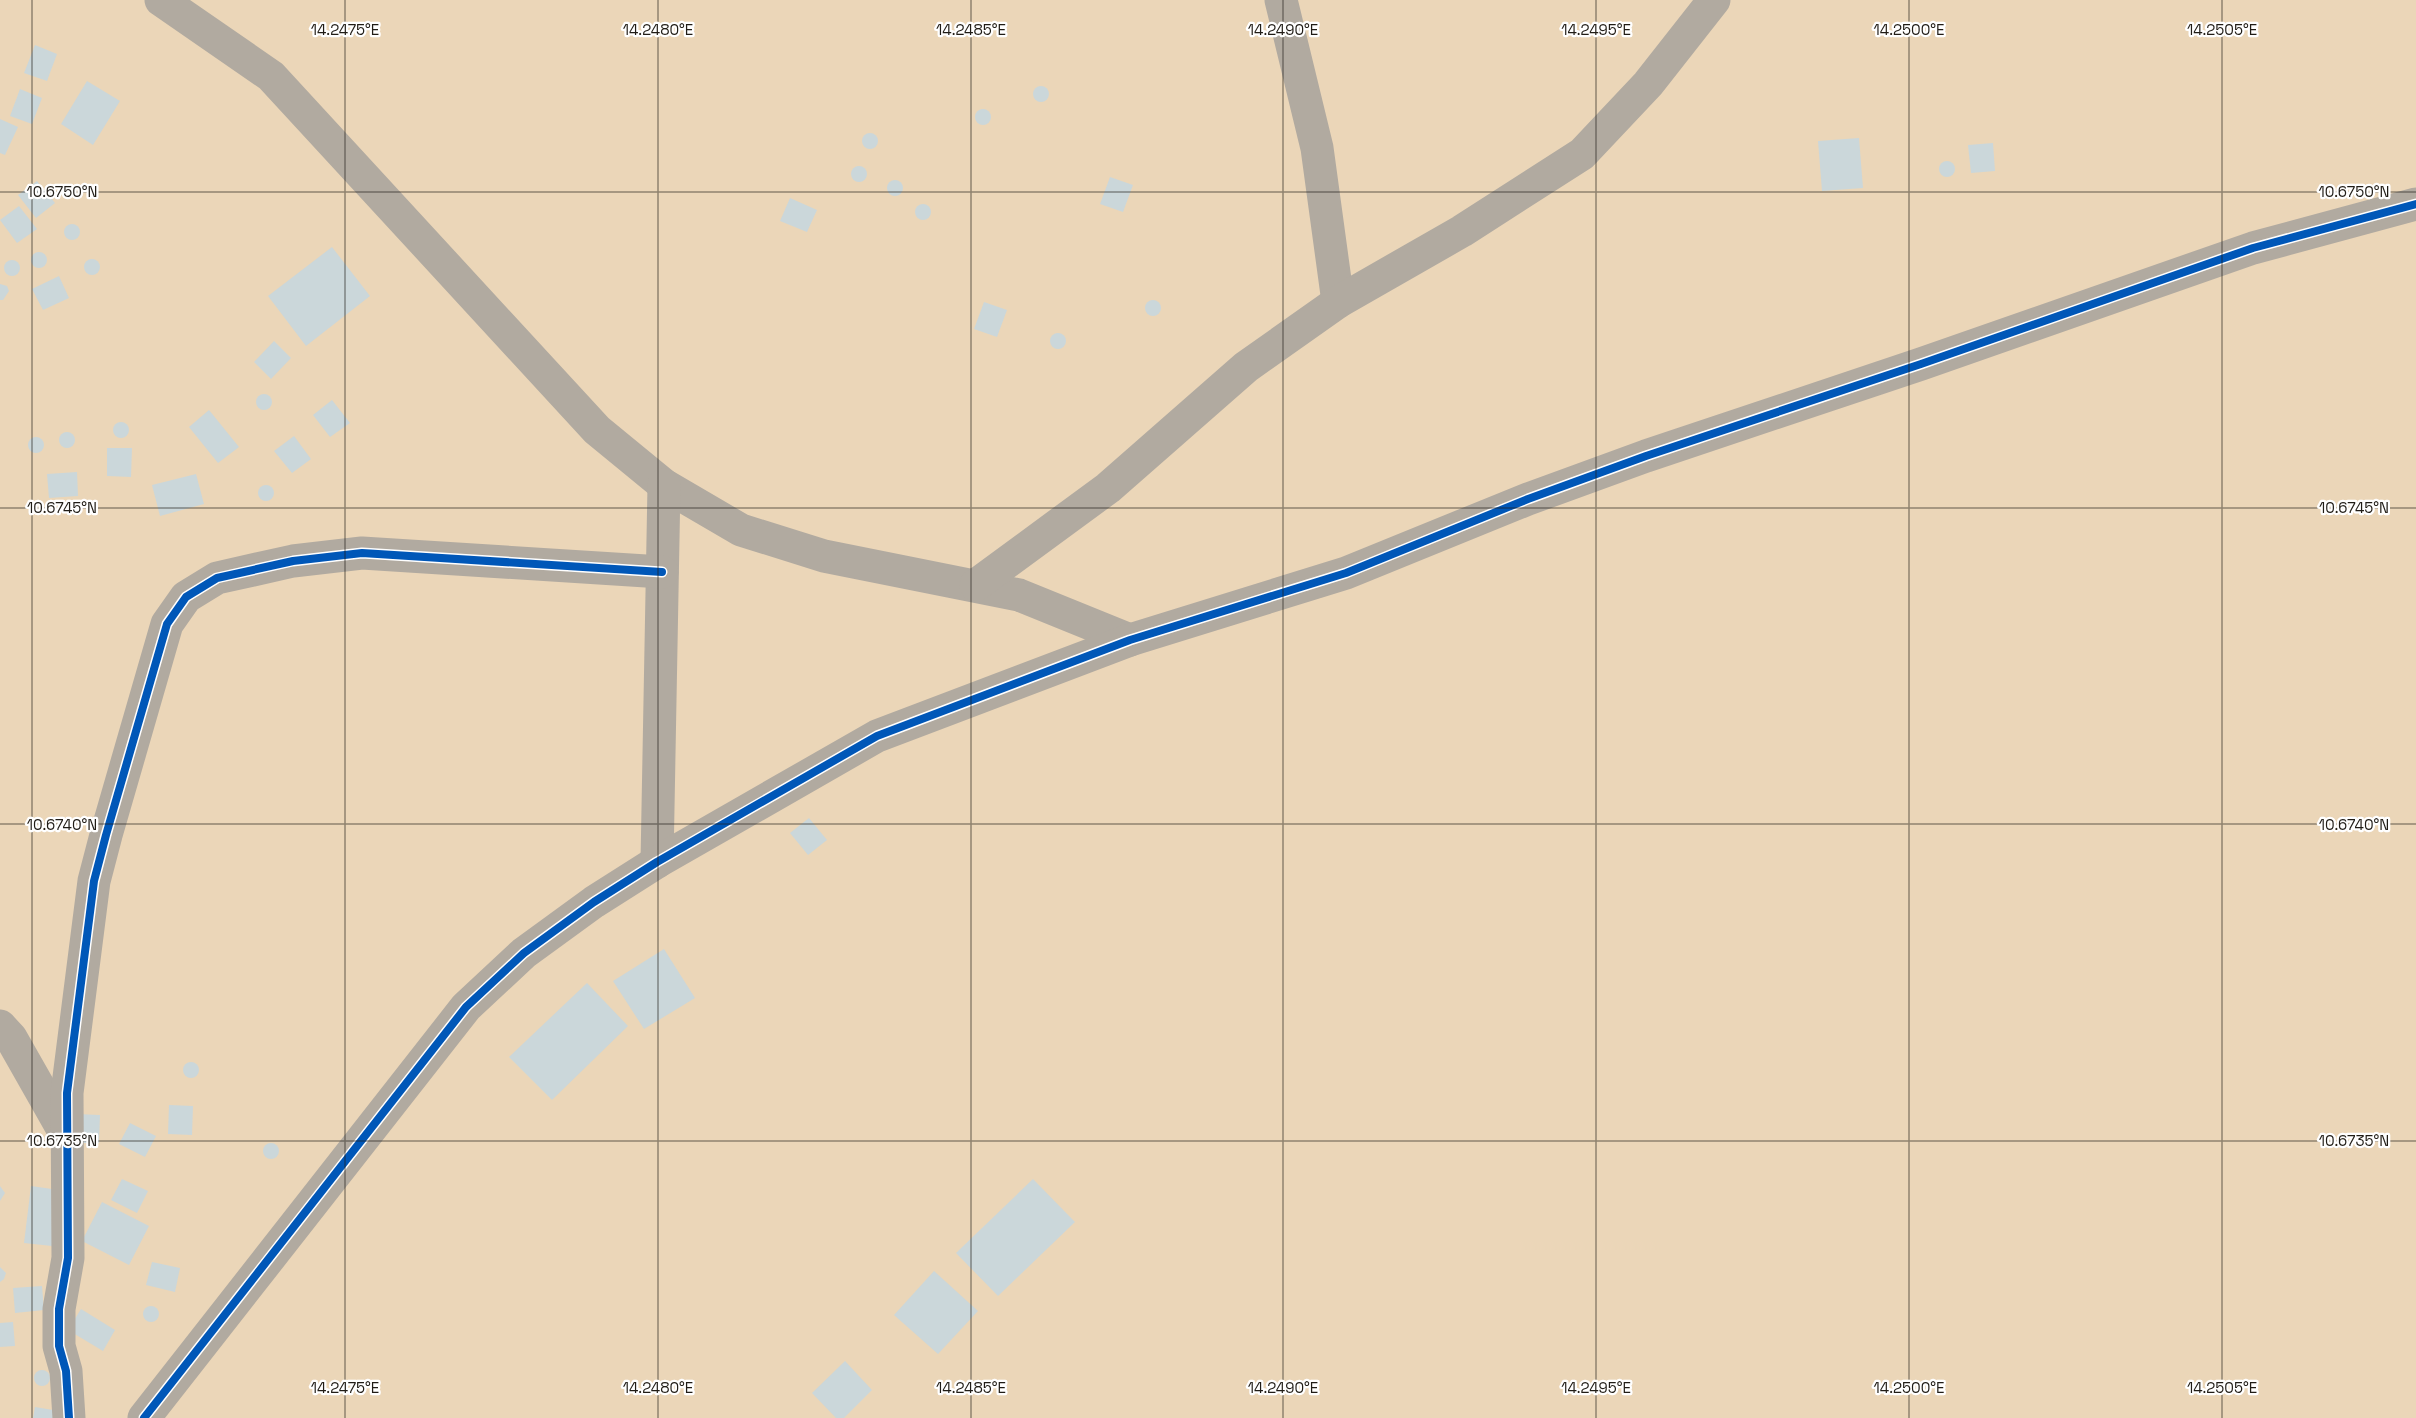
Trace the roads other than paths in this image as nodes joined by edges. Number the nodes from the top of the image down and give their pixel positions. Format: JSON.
{"nodes":[{"id":1,"x":161,"y":0,"type":"edge"},
{"id":2,"x":1281,"y":0,"type":"edge"},
{"id":3,"x":1714,"y":0,"type":"edge"},
{"id":4,"x":2416,"y":204,"type":"edge"},
{"id":5,"x":1338,"y":302,"type":"junction"},
{"id":6,"x":664,"y":485,"type":"junction"},
{"id":7,"x":662,"y":572,"type":"junction"},
{"id":8,"x":976,"y":585,"type":"junction"},
{"id":9,"x":1130,"y":640,"type":"junction"},
{"id":10,"x":657,"y":862,"type":"junction"},
{"id":11,"x":0,"y":1026,"type":"edge"},
{"id":12,"x":66,"y":1135,"type":"junction"},
{"id":13,"x":69,"y":1418,"type":"edge"},
{"id":14,"x":144,"y":1418,"type":"edge"}],
"edges":[{"from":1,"to":6,"type":"street"},
{"from":2,"to":5,"type":"street"},
{"from":3,"to":5,"type":"street"},
{"from":4,"to":9,"type":"street"},
{"from":5,"to":8,"type":"street"},
{"from":6,"to":7,"type":"street"},
{"from":6,"to":8,"type":"street"},
{"from":7,"to":10,"type":"street"},
{"from":7,"to":12,"type":"street"},
{"from":8,"to":9,"type":"street"},
{"from":9,"to":10,"type":"street"},
{"from":10,"to":14,"type":"street"},
{"from":11,"to":12,"type":"street"},
{"from":12,"to":13,"type":"street"}]}
